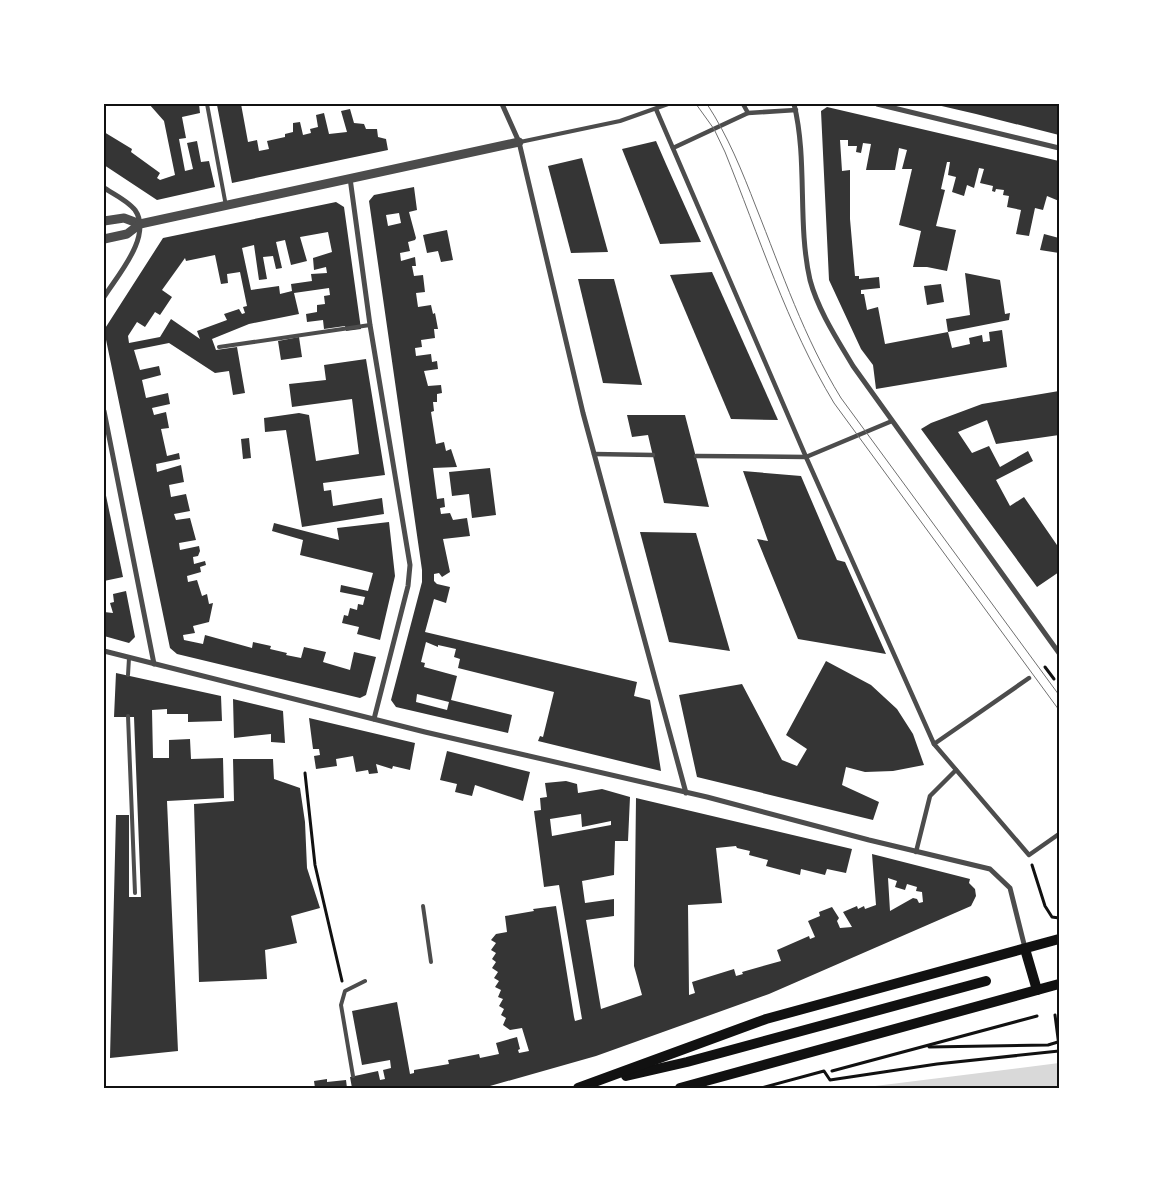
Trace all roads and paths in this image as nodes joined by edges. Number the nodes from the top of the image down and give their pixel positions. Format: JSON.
{"nodes":[{"id":1,"x":207,"y":104,"type":"edge"},
{"id":2,"x":502,"y":104,"type":"edge"},
{"id":3,"x":668,"y":104,"type":"edge"},
{"id":4,"x":743,"y":104,"type":"edge"},
{"id":5,"x":877,"y":104,"type":"edge"},
{"id":6,"x":795,"y":107,"type":"edge"},
{"id":7,"x":656,"y":109,"type":"junction"},
{"id":8,"x":748,"y":113,"type":"junction"},
{"id":9,"x":519,"y":142,"type":"junction"},
{"id":10,"x":673,"y":148,"type":"junction"},
{"id":11,"x":1059,"y":148,"type":"edge"},
{"id":12,"x":350,"y":178,"type":"junction"},
{"id":13,"x":104,"y":188,"type":"edge"},
{"id":14,"x":226,"y":206,"type":"junction"},
{"id":15,"x":104,"y":221,"type":"edge"},
{"id":16,"x":140,"y":224,"type":"junction"},
{"id":17,"x":104,"y":238,"type":"edge"},
{"id":18,"x":104,"y":297,"type":"edge"},
{"id":19,"x":370,"y":325,"type":"junction"},
{"id":20,"x":219,"y":346,"type":"dead end"},
{"id":21,"x":104,"y":411,"type":"edge"},
{"id":22,"x":892,"y":421,"type":"junction"},
{"id":23,"x":594,"y":454,"type":"junction"},
{"id":24,"x":653,"y":455,"type":"dead end"},
{"id":25,"x":696,"y":456,"type":"dead end"},
{"id":26,"x":806,"y":457,"type":"junction"},
{"id":27,"x":104,"y":651,"type":"edge"},
{"id":28,"x":1059,"y":653,"type":"edge"},
{"id":29,"x":129,"y":658,"type":"junction"},
{"id":30,"x":154,"y":664,"type":"junction"},
{"id":31,"x":1045,"y":667,"type":"dead end"},
{"id":32,"x":128,"y":675,"type":"dead end"},
{"id":33,"x":1029,"y":678,"type":"dead end"},
{"id":34,"x":1054,"y":679,"type":"dead end"},
{"id":35,"x":128,"y":716,"type":"dead end"},
{"id":36,"x":374,"y":719,"type":"junction"},
{"id":37,"x":934,"y":744,"type":"junction"},
{"id":38,"x":956,"y":770,"type":"junction"},
{"id":39,"x":305,"y":773,"type":"dead end"},
{"id":40,"x":686,"y":793,"type":"junction"},
{"id":41,"x":1059,"y":834,"type":"edge"},
{"id":42,"x":916,"y":852,"type":"junction"},
{"id":43,"x":1029,"y":855,"type":"junction"},
{"id":44,"x":135,"y":893,"type":"dead end"},
{"id":45,"x":424,"y":906,"type":"dead end"},
{"id":46,"x":1059,"y":918,"type":"edge"},
{"id":47,"x":1059,"y":940,"type":"edge"},
{"id":48,"x":1025,"y":949,"type":"junction"},
{"id":49,"x":431,"y":962,"type":"dead end"},
{"id":50,"x":365,"y":981,"type":"dead end"},
{"id":51,"x":986,"y":981,"type":"dead end"},
{"id":52,"x":1059,"y":984,"type":"edge"},
{"id":53,"x":1037,"y":990,"type":"junction"},
{"id":54,"x":345,"y":991,"type":"junction"},
{"id":55,"x":1055,"y":1015,"type":"dead end"},
{"id":56,"x":1037,"y":1016,"type":"dead end"},
{"id":57,"x":1059,"y":1044,"type":"edge"},
{"id":58,"x":924,"y":1047,"type":"junction"},
{"id":59,"x":1059,"y":1051,"type":"edge"},
{"id":60,"x":832,"y":1071,"type":"dead end"},
{"id":61,"x":353,"y":1076,"type":"dead end"},
{"id":62,"x":581,"y":1087,"type":"edge"},
{"id":63,"x":680,"y":1088,"type":"edge"},
{"id":64,"x":761,"y":1088,"type":"edge"}],
"edges":[{"from":1,"to":14,"type":"lane"},
{"from":2,"to":9,"type":"street"},
{"from":3,"to":7,"type":"lane"},
{"from":4,"to":8,"type":"street"},
{"from":5,"to":11,"type":"street"},
{"from":6,"to":8,"type":"street"},
{"from":6,"to":22,"type":"street"},
{"from":7,"to":9,"type":"lane"},
{"from":7,"to":10,"type":"street"},
{"from":8,"to":10,"type":"street"},
{"from":9,"to":12,"type":"street"},
{"from":9,"to":23,"type":"street"},
{"from":10,"to":26,"type":"street"},
{"from":12,"to":14,"type":"street"},
{"from":12,"to":19,"type":"street"},
{"from":13,"to":16,"type":"street"},
{"from":14,"to":16,"type":"street"},
{"from":15,"to":16,"type":"street"},
{"from":16,"to":17,"type":"street"},
{"from":16,"to":18,"type":"street"},
{"from":19,"to":20,"type":"lane"},
{"from":19,"to":36,"type":"street"},
{"from":21,"to":30,"type":"street"},
{"from":22,"to":26,"type":"street"},
{"from":22,"to":28,"type":"street"},
{"from":23,"to":24,"type":"street"},
{"from":23,"to":40,"type":"street"},
{"from":25,"to":26,"type":"street"},
{"from":26,"to":37,"type":"street"},
{"from":27,"to":29,"type":"street"},
{"from":29,"to":30,"type":"street"},
{"from":29,"to":32,"type":"lane"},
{"from":30,"to":36,"type":"street"},
{"from":31,"to":34,"type":"path"},
{"from":33,"to":37,"type":"street"},
{"from":35,"to":44,"type":"lane"},
{"from":36,"to":40,"type":"street"},
{"from":37,"to":38,"type":"street"},
{"from":38,"to":42,"type":"street"},
{"from":38,"to":43,"type":"street"},
{"from":39,"to":54,"type":"path"},
{"from":40,"to":42,"type":"street"},
{"from":41,"to":43,"type":"street"},
{"from":42,"to":48,"type":"street"},
{"from":43,"to":46,"type":"path"},
{"from":45,"to":49,"type":"lane"},
{"from":47,"to":48,"type":"main road"},
{"from":48,"to":53,"type":"main road"},
{"from":48,"to":62,"type":"main road"},
{"from":50,"to":54,"type":"lane"},
{"from":51,"to":62,"type":"main road"},
{"from":52,"to":53,"type":"main road"},
{"from":53,"to":63,"type":"main road"},
{"from":54,"to":61,"type":"lane"},
{"from":55,"to":57,"type":"path"},
{"from":56,"to":58,"type":"path"},
{"from":57,"to":58,"type":"path"},
{"from":58,"to":60,"type":"path"},
{"from":59,"to":64,"type":"path"}]}
